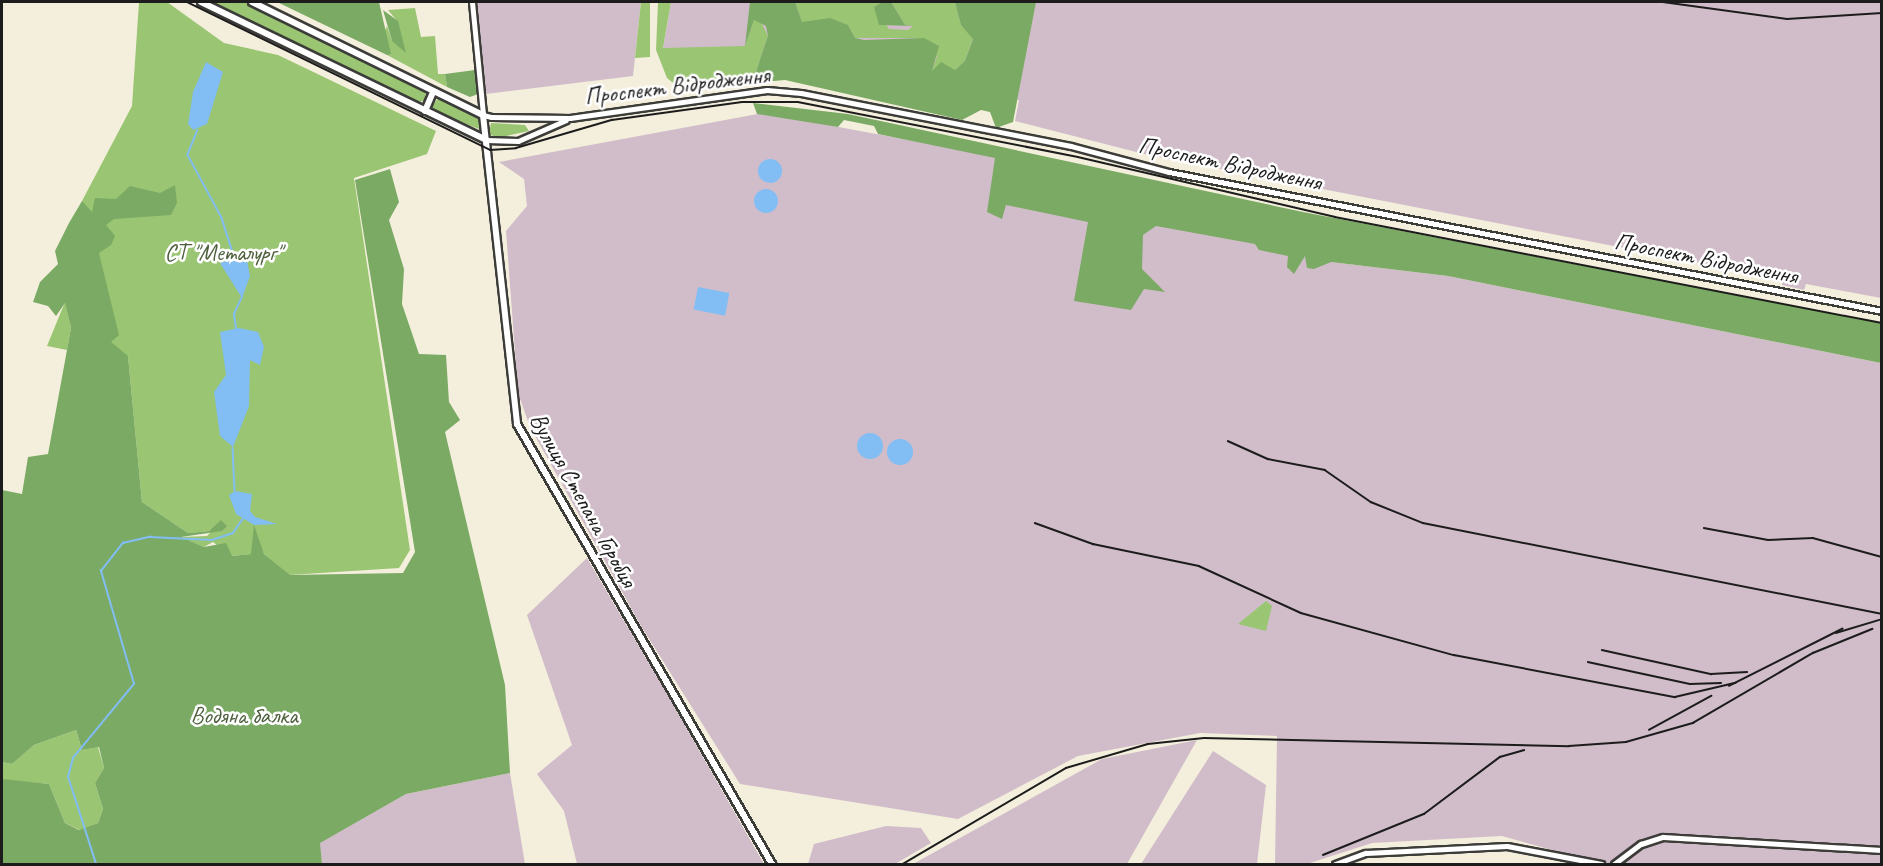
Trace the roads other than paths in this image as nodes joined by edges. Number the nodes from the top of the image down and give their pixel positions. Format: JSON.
{"nodes":[{"id":1,"x":201,"y":2,"type":"edge"},
{"id":2,"x":252,"y":2,"type":"edge"},
{"id":3,"x":472,"y":2,"type":"edge"},
{"id":4,"x":433,"y":92,"type":"junction"},
{"id":5,"x":424,"y":111,"type":"junction"},
{"id":6,"x":483,"y":115,"type":"junction"},
{"id":7,"x":570,"y":118,"type":"junction"},
{"id":8,"x":486,"y":140,"type":"junction"},
{"id":9,"x":1881,"y":311,"type":"edge"},
{"id":10,"x":1881,"y":850,"type":"edge"},
{"id":11,"x":772,"y":864,"type":"edge"},
{"id":12,"x":1335,"y":864,"type":"edge"},
{"id":13,"x":1601,"y":864,"type":"edge"},
{"id":14,"x":1615,"y":864,"type":"edge"}],
"edges":[{"from":1,"to":5,"type":"main road","name":"Проспект Відродження"},
{"from":2,"to":4,"type":"main road","name":"Проспект Відродження"},
{"from":3,"to":6,"type":"street"},
{"from":4,"to":5,"type":"main road"},
{"from":4,"to":6,"type":"main road","name":"Проспект Відродження"},
{"from":5,"to":8,"type":"main road","name":"Проспект Відродження"},
{"from":6,"to":7,"type":"street","name":"Проспект Відродження"},
{"from":6,"to":8,"type":"main road","name":"Вулиця Степана Горобця"},
{"from":7,"to":8,"type":"street","name":"Проспект Відродження"},
{"from":7,"to":9,"type":"street","name":"Проспект Відродження"},
{"from":8,"to":11,"type":"main road","name":"Вулиця Степана Горобця"},
{"from":10,"to":14,"type":"street"},
{"from":12,"to":13,"type":"street"}]}
